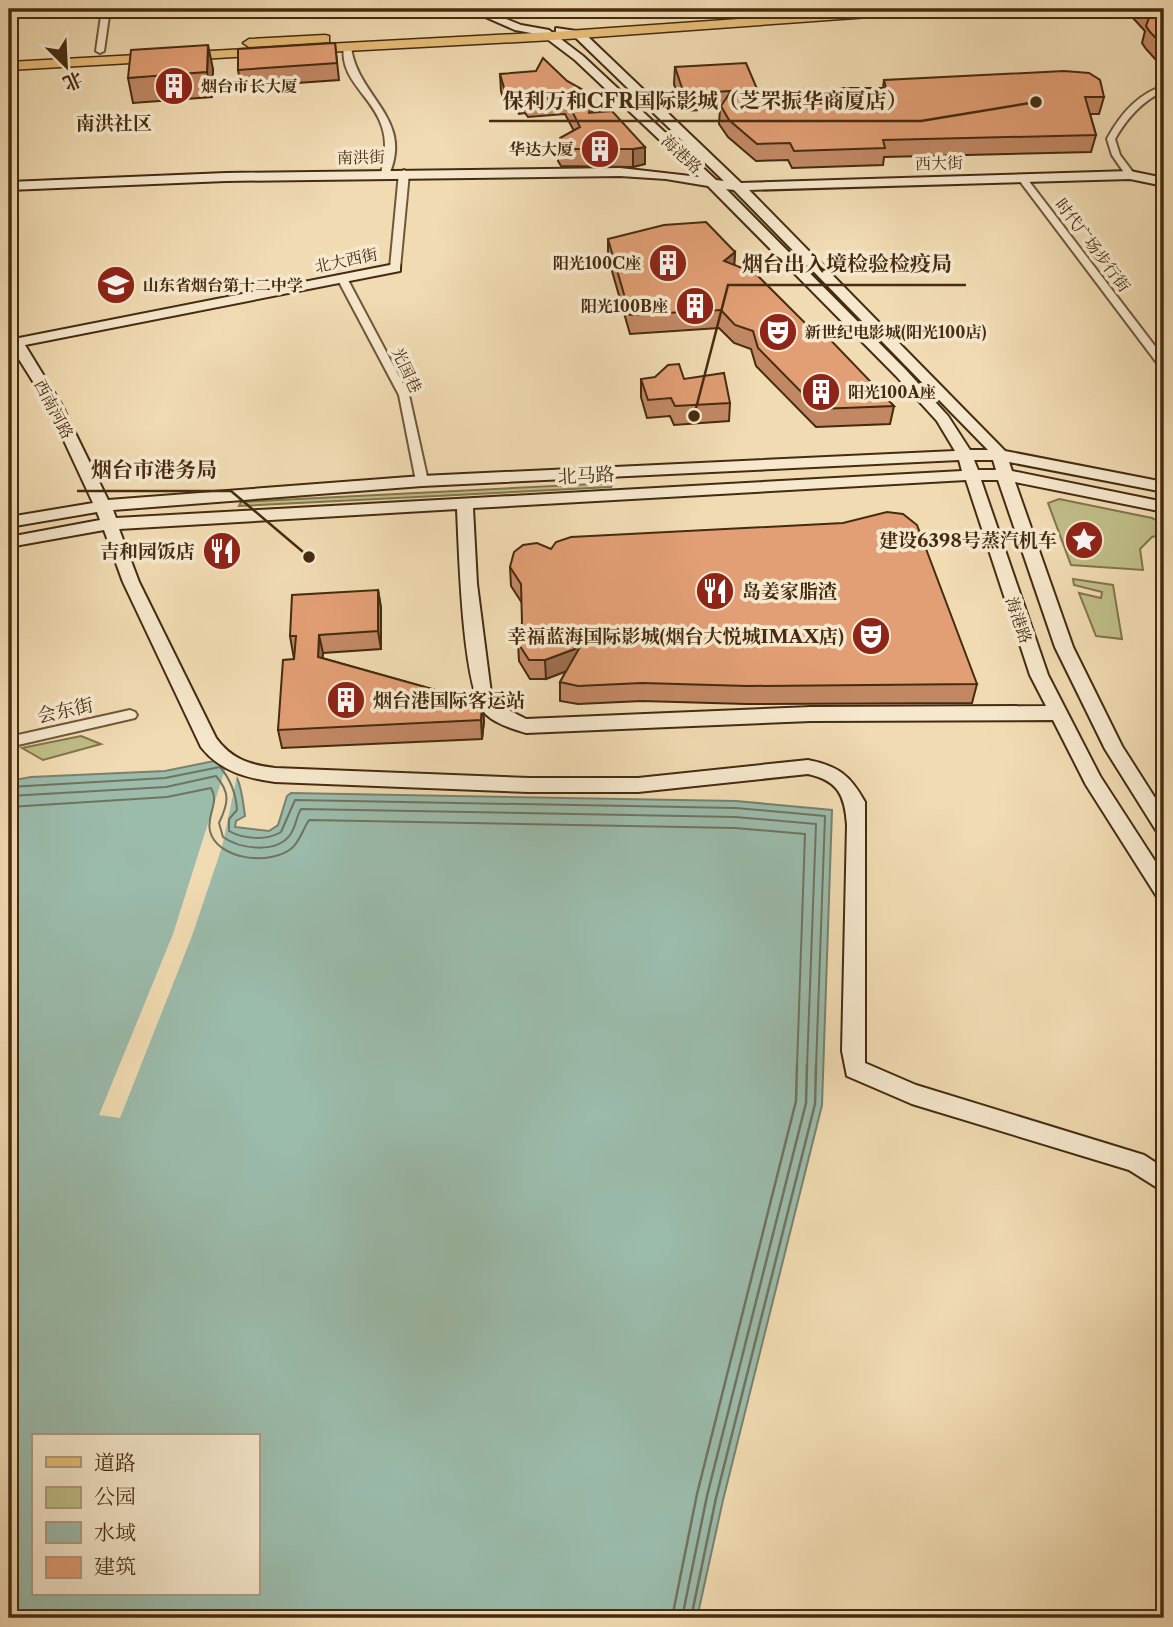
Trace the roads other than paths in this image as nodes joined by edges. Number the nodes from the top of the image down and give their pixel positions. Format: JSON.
{"nodes":[{"id":1,"x":106,"y":9,"type":"edge"},
{"id":2,"x":472,"y":9,"type":"edge"},
{"id":3,"x":793,"y":9,"type":"edge"},
{"id":4,"x":925,"y":9,"type":"edge"},
{"id":5,"x":519,"y":28,"type":"junction"},
{"id":6,"x":626,"y":30,"type":"junction"},
{"id":7,"x":579,"y":34,"type":"junction"},
{"id":8,"x":553,"y":36,"type":"junction"},
{"id":9,"x":347,"y":47,"type":"junction"},
{"id":10,"x":595,"y":50,"type":"junction"},
{"id":11,"x":100,"y":51,"type":"junction"},
{"id":12,"x":9,"y":56,"type":"edge"},
{"id":13,"x":9,"y":66,"type":"edge"},
{"id":14,"x":1164,"y":88,"type":"edge"},
{"id":15,"x":386,"y":173,"type":"junction"},
{"id":16,"x":404,"y":173,"type":"junction"},
{"id":17,"x":1130,"y":175,"type":"junction"},
{"id":18,"x":1022,"y":178,"type":"junction"},
{"id":19,"x":1164,"y":182,"type":"edge"},
{"id":20,"x":714,"y":184,"type":"junction"},
{"id":21,"x":9,"y":186,"type":"edge"},
{"id":22,"x":738,"y":187,"type":"junction"},
{"id":23,"x":395,"y":268,"type":"joint"},
{"id":24,"x":343,"y":280,"type":"junction"},
{"id":25,"x":11,"y":341,"type":"edge"},
{"id":26,"x":1164,"y":365,"type":"edge"},
{"id":27,"x":965,"y":455,"type":"junction"},
{"id":28,"x":1000,"y":455,"type":"junction"},
{"id":29,"x":972,"y":475,"type":"junction"},
{"id":30,"x":1005,"y":475,"type":"junction"},
{"id":31,"x":422,"y":481,"type":"junction"},
{"id":32,"x":1164,"y":487,"type":"edge"},
{"id":33,"x":465,"y":503,"type":"junction"},
{"id":34,"x":103,"y":506,"type":"junction"},
{"id":35,"x":1164,"y":507,"type":"edge"},
{"id":36,"x":9,"y":522,"type":"edge"},
{"id":37,"x":108,"y":524,"type":"junction"},
{"id":38,"x":9,"y":542,"type":"edge"},
{"id":39,"x":1058,"y":713,"type":"junction"},
{"id":40,"x":130,"y":715,"type":"dead end"},
{"id":41,"x":9,"y":742,"type":"edge"},
{"id":42,"x":1164,"y":827,"type":"edge"},
{"id":43,"x":1164,"y":891,"type":"edge"},
{"id":44,"x":1164,"y":1181,"type":"edge"}],
"edges":[{"from":1,"to":11,"type":"street"},
{"from":2,"to":5,"type":"main road"},
{"from":3,"to":5,"type":"main road"},
{"from":4,"to":6,"type":"main road"},
{"from":5,"to":7,"type":"main road"},
{"from":5,"to":8,"type":"main road","name":"海港路"},
{"from":5,"to":11,"type":"main road"},
{"from":6,"to":7,"type":"main road"},
{"from":6,"to":10,"type":"main road"},
{"from":7,"to":8,"type":"main road"},
{"from":7,"to":10,"type":"main road","name":"海港路"},
{"from":8,"to":9,"type":"main road"},
{"from":8,"to":20,"type":"main road","name":"海港路"},
{"from":9,"to":13,"type":"main road"},
{"from":9,"to":15,"type":"street"},
{"from":10,"to":22,"type":"main road","name":"海港路"},
{"from":11,"to":12,"type":"main road"},
{"from":14,"to":17,"type":"street"},
{"from":15,"to":16,"type":"main road","name":"南洪街"},
{"from":15,"to":21,"type":"main road","name":"南洪街"},
{"from":16,"to":20,"type":"main road","name":"南洪街"},
{"from":16,"to":23,"type":"street"},
{"from":17,"to":18,"type":"main road","name":"西大街"},
{"from":17,"to":19,"type":"main road","name":"西大街"},
{"from":18,"to":22,"type":"main road","name":"西大街"},
{"from":18,"to":26,"type":"street","name":"时代广场步行街"},
{"from":20,"to":22,"type":"main road","name":"西大街"},
{"from":20,"to":27,"type":"main road","name":"海港路"},
{"from":22,"to":28,"type":"main road","name":"海港路"},
{"from":23,"to":24,"type":"main road","name":"北大西街"},
{"from":24,"to":25,"type":"main road","name":"北大西街"},
{"from":24,"to":31,"type":"street","name":"光国巷"},
{"from":25,"to":34,"type":"main road","name":"西南河路"},
{"from":27,"to":28,"type":"main road","name":"北马路"},
{"from":27,"to":29,"type":"main road","name":"海港路"},
{"from":27,"to":31,"type":"main road","name":"北马路"},
{"from":28,"to":30,"type":"main road","name":"海港路"},
{"from":28,"to":32,"type":"main road","name":"北马路"},
{"from":29,"to":30,"type":"main road","name":"北马路"},
{"from":29,"to":33,"type":"main road","name":"北马路"},
{"from":29,"to":39,"type":"main road","name":"海港路"},
{"from":30,"to":35,"type":"main road","name":"北马路"},
{"from":30,"to":42,"type":"main road","name":"海港路"},
{"from":31,"to":34,"type":"main road","name":"北马路"},
{"from":33,"to":37,"type":"main road","name":"北马路"},
{"from":33,"to":39,"type":"main road"},
{"from":34,"to":36,"type":"main road","name":"北马路"},
{"from":34,"to":37,"type":"main road","name":"西南河路"},
{"from":37,"to":38,"type":"main road","name":"北马路"},
{"from":37,"to":44,"type":"main road","name":"西南河路"},
{"from":39,"to":43,"type":"main road","name":"海港路"},
{"from":40,"to":41,"type":"street","name":"会东街"}]}
